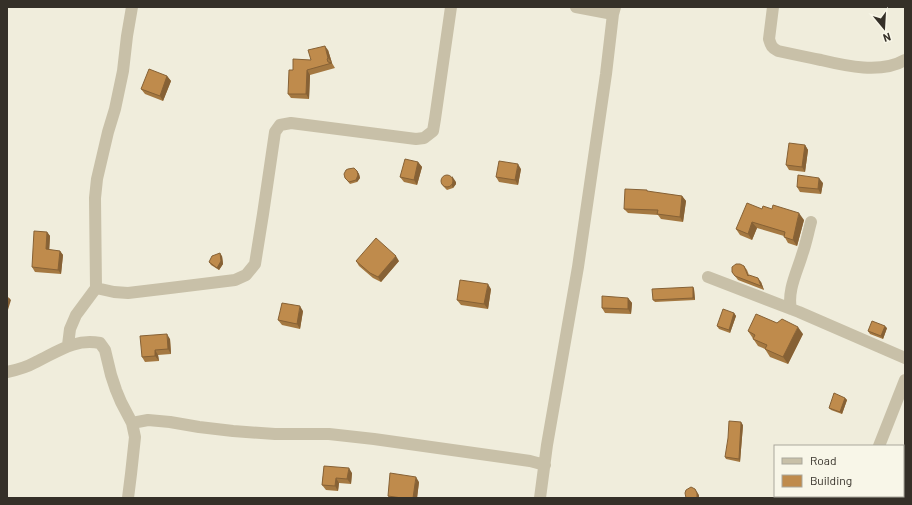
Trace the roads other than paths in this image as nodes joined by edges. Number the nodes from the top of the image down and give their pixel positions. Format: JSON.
{"nodes":[{"id":1,"x":132,"y":7,"type":"edge"},
{"id":2,"x":451,"y":7,"type":"edge"},
{"id":3,"x":576,"y":7,"type":"edge"},
{"id":4,"x":773,"y":7,"type":"edge"},
{"id":5,"x":614,"y":10,"type":"edge"},
{"id":6,"x":905,"y":60,"type":"edge"},
{"id":7,"x":811,"y":222,"type":"dead end"},
{"id":8,"x":708,"y":277,"type":"dead end"},
{"id":9,"x":96,"y":288,"type":"junction"},
{"id":10,"x":791,"y":309,"type":"junction"},
{"id":11,"x":68,"y":345,"type":"junction"},
{"id":12,"x":905,"y":358,"type":"edge"},
{"id":13,"x":7,"y":372,"type":"edge"},
{"id":14,"x":905,"y":380,"type":"edge"},
{"id":15,"x":132,"y":423,"type":"junction"},
{"id":16,"x":879,"y":445,"type":"edge"},
{"id":17,"x":545,"y":465,"type":"junction"},
{"id":18,"x":128,"y":498,"type":"edge"},
{"id":19,"x":540,"y":498,"type":"edge"}],
"edges":[{"from":1,"to":9,"type":"street"},
{"from":2,"to":9,"type":"street"},
{"from":3,"to":5,"type":"street"},
{"from":4,"to":6,"type":"street"},
{"from":5,"to":17,"type":"street"},
{"from":7,"to":10,"type":"street"},
{"from":8,"to":10,"type":"street"},
{"from":9,"to":11,"type":"street"},
{"from":10,"to":12,"type":"street"},
{"from":11,"to":13,"type":"street"},
{"from":11,"to":15,"type":"street"},
{"from":14,"to":16,"type":"street"},
{"from":15,"to":17,"type":"street"},
{"from":15,"to":18,"type":"street"},
{"from":17,"to":19,"type":"street"}]}
